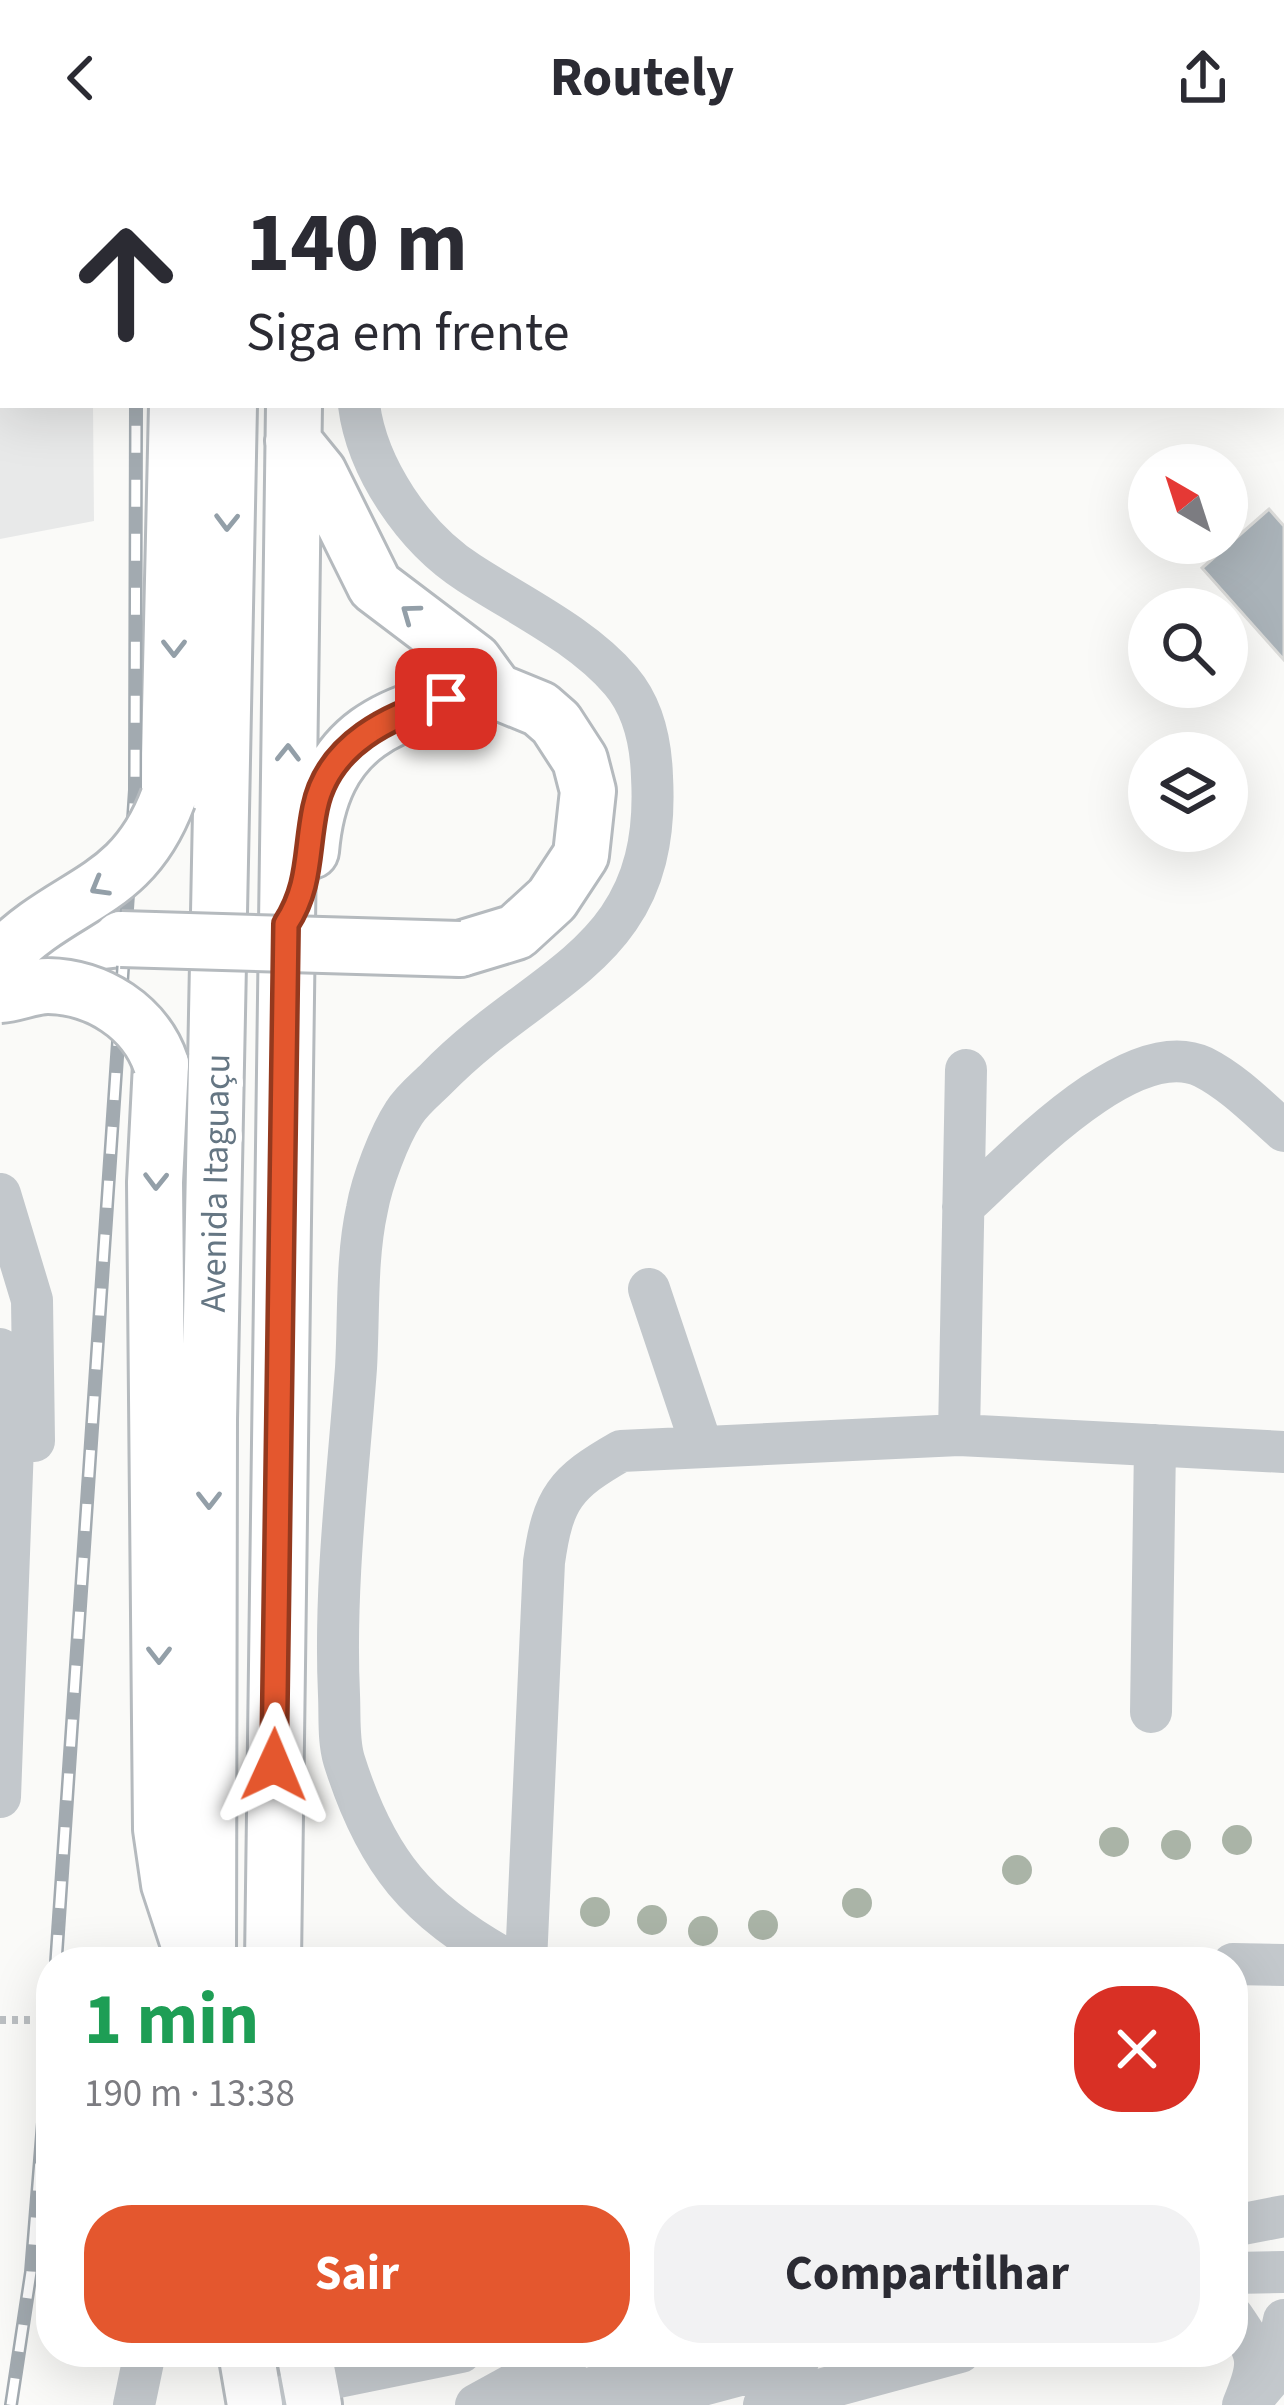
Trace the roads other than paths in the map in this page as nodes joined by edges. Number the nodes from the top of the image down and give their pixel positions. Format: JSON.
{"nodes":[{"id":1,"x":177,"y":408,"type":"edge"},
{"id":2,"x":229,"y":408,"type":"edge"},
{"id":3,"x":359,"y":408,"type":"edge"},
{"id":4,"x":293,"y":423,"type":"edge"},
{"id":5,"x":496,"y":691,"type":"junction"},
{"id":6,"x":286,"y":924,"type":"junction"},
{"id":7,"x":0,"y":959,"type":"edge"},
{"id":8,"x":0,"y":978,"type":"edge"},
{"id":9,"x":0,"y":995,"type":"edge"},
{"id":10,"x":966,"y":1070,"type":"dead end"},
{"id":11,"x":1284,"y":1131,"type":"edge"},
{"id":12,"x":0,"y":1193,"type":"edge"},
{"id":13,"x":964,"y":1207,"type":"junction"},
{"id":14,"x":649,"y":1289,"type":"dead end"},
{"id":15,"x":0,"y":1349,"type":"edge"},
{"id":16,"x":277,"y":1408,"type":"junction"},
{"id":17,"x":209,"y":1420,"type":"junction"},
{"id":18,"x":959,"y":1435,"type":"junction"},
{"id":19,"x":1155,"y":1445,"type":"junction"},
{"id":20,"x":702,"y":1448,"type":"junction"},
{"id":21,"x":1284,"y":1452,"type":"edge"},
{"id":22,"x":4,"y":1619,"type":"junction"},
{"id":23,"x":1150,"y":1712,"type":"dead end"},
{"id":24,"x":0,"y":1797,"type":"edge"},
{"id":25,"x":187,"y":1947,"type":"edge"},
{"id":26,"x":208,"y":1947,"type":"edge"},
{"id":27,"x":273,"y":1947,"type":"edge"},
{"id":28,"x":483,"y":1947,"type":"edge"},
{"id":29,"x":527,"y":1947,"type":"edge"},
{"id":30,"x":1248,"y":1964,"type":"edge"},
{"id":31,"x":1284,"y":1965,"type":"edge"},
{"id":32,"x":1284,"y":2216,"type":"edge"},
{"id":33,"x":1248,"y":2223,"type":"edge"},
{"id":34,"x":1284,"y":2272,"type":"edge"},
{"id":35,"x":1248,"y":2273,"type":"edge"},
{"id":36,"x":1284,"y":2320,"type":"edge"},
{"id":37,"x":1248,"y":2339,"type":"edge"},
{"id":38,"x":142,"y":2367,"type":"edge"},
{"id":39,"x":249,"y":2367,"type":"edge"},
{"id":40,"x":362,"y":2367,"type":"edge"},
{"id":41,"x":545,"y":2367,"type":"edge"},
{"id":42,"x":584,"y":2367,"type":"edge"},
{"id":43,"x":661,"y":2367,"type":"edge"},
{"id":44,"x":772,"y":2367,"type":"edge"},
{"id":45,"x":905,"y":2367,"type":"edge"},
{"id":46,"x":299,"y":2386,"type":"edge"},
{"id":47,"x":134,"y":2405,"type":"edge"},
{"id":48,"x":255,"y":2405,"type":"edge"},
{"id":49,"x":476,"y":2405,"type":"edge"},
{"id":50,"x":504,"y":2405,"type":"edge"},
{"id":51,"x":535,"y":2405,"type":"edge"},
{"id":52,"x":628,"y":2405,"type":"edge"},
{"id":53,"x":764,"y":2405,"type":"edge"},
{"id":54,"x":1245,"y":2405,"type":"edge"}],
"edges":[{"from":1,"to":7,"type":"main road","one_way":true,"bridge":true},
{"from":2,"to":17,"type":"main road","name":"Avenida Itaguaçu","one_way":true},
{"from":3,"to":28,"type":"street"},
{"from":5,"to":4,"type":"main road","one_way":true},
{"from":6,"to":4,"type":"main road","name":"Avenida Itaguaçu","one_way":true},
{"from":5,"to":6,"type":"main road"},
{"from":5,"to":8,"type":"main road","bridge":true},
{"from":6,"to":16,"type":"main road","name":"Avenida Itaguaçu"},
{"from":9,"to":25,"type":"main road","one_way":true,"bridge":true},
{"from":10,"to":13,"type":"street"},
{"from":11,"to":13,"type":"street"},
{"from":12,"to":22,"type":"street"},
{"from":13,"to":18,"type":"street"},
{"from":14,"to":20,"type":"street"},
{"from":15,"to":22,"type":"street"},
{"from":16,"to":17,"type":"main road"},
{"from":16,"to":27,"type":"main road","name":"Avenida Itaguaçu"},
{"from":17,"to":26,"type":"main road","name":"Avenida Itaguaçu","one_way":true},
{"from":18,"to":19,"type":"street"},
{"from":18,"to":20,"type":"street"},
{"from":19,"to":21,"type":"street"},
{"from":19,"to":23,"type":"street"},
{"from":20,"to":29,"type":"street"},
{"from":22,"to":24,"type":"street"},
{"from":30,"to":31,"type":"street"},
{"from":32,"to":33,"type":"street"},
{"from":34,"to":35,"type":"street"},
{"from":36,"to":54,"type":"street"},
{"from":37,"to":54,"type":"street"},
{"from":38,"to":47,"type":"street"},
{"from":39,"to":48,"type":"main road"},
{"from":40,"to":46,"type":"street"},
{"from":41,"to":49,"type":"street"},
{"from":42,"to":50,"type":"street"},
{"from":43,"to":51,"type":"street"},
{"from":44,"to":52,"type":"street"},
{"from":45,"to":53,"type":"street"}]}
